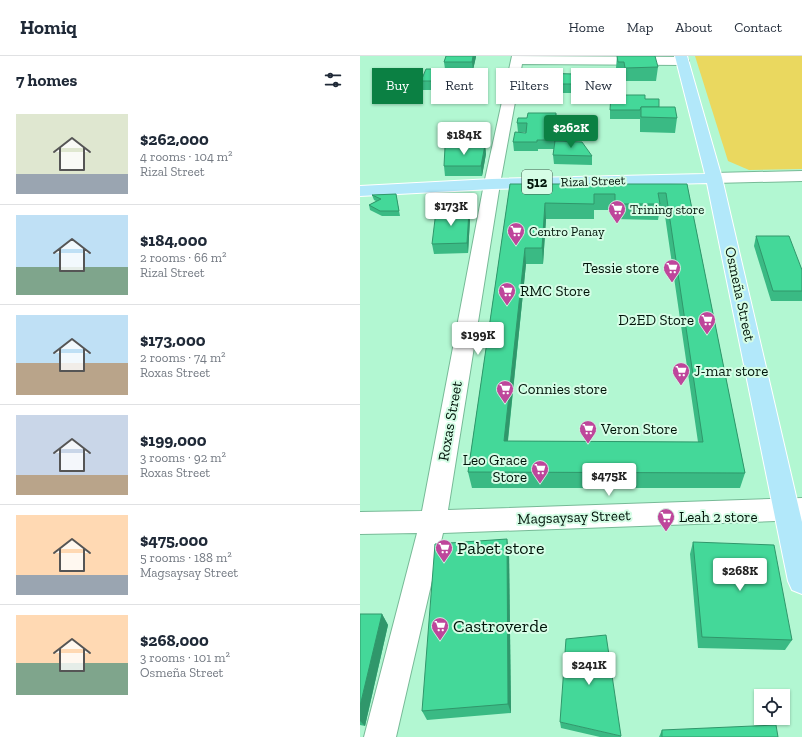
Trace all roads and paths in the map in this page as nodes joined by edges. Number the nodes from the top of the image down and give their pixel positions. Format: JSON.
{"nodes":[{"id":1,"x":518,"y":58,"type":"edge"},
{"id":2,"x":682,"y":59,"type":"edge"},
{"id":3,"x":516,"y":68,"type":"edge"},
{"id":4,"x":508,"y":104,"type":"edge"},
{"id":5,"x":802,"y":176,"type":"edge"},
{"id":6,"x":714,"y":178,"type":"junction"},
{"id":7,"x":492,"y":184,"type":"junction"},
{"id":8,"x":360,"y":191,"type":"edge"},
{"id":9,"x":795,"y":509,"type":"edge"},
{"id":10,"x":433,"y":522,"type":"junction"},
{"id":11,"x":360,"y":523,"type":"edge"},
{"id":12,"x":802,"y":581,"type":"edge"},
{"id":13,"x":380,"y":737,"type":"edge"}],
"edges":[{"from":1,"to":2,"type":"street"},
{"from":1,"to":3,"type":"street","name":"Roxas Street"},
{"from":2,"to":6,"type":"main road","name":"Osmeña Street"},
{"from":4,"to":7,"type":"street","name":"Roxas Street"},
{"from":5,"to":6,"type":"street","name":"Rizal Street"},
{"from":6,"to":7,"type":"main road","name":"Rizal Street","number":"512"},
{"from":6,"to":9,"type":"main road","name":"Osmeña Street"},
{"from":7,"to":8,"type":"main road","name":"Rizal Street","number":"512"},
{"from":7,"to":10,"type":"street","name":"Roxas Street"},
{"from":9,"to":10,"type":"street","name":"Magsaysay Street"},
{"from":9,"to":12,"type":"main road","name":"Osmeña Street"},
{"from":10,"to":11,"type":"street","name":"Magsaysay Street"},
{"from":10,"to":13,"type":"street","name":"Roxas Street"}]}
